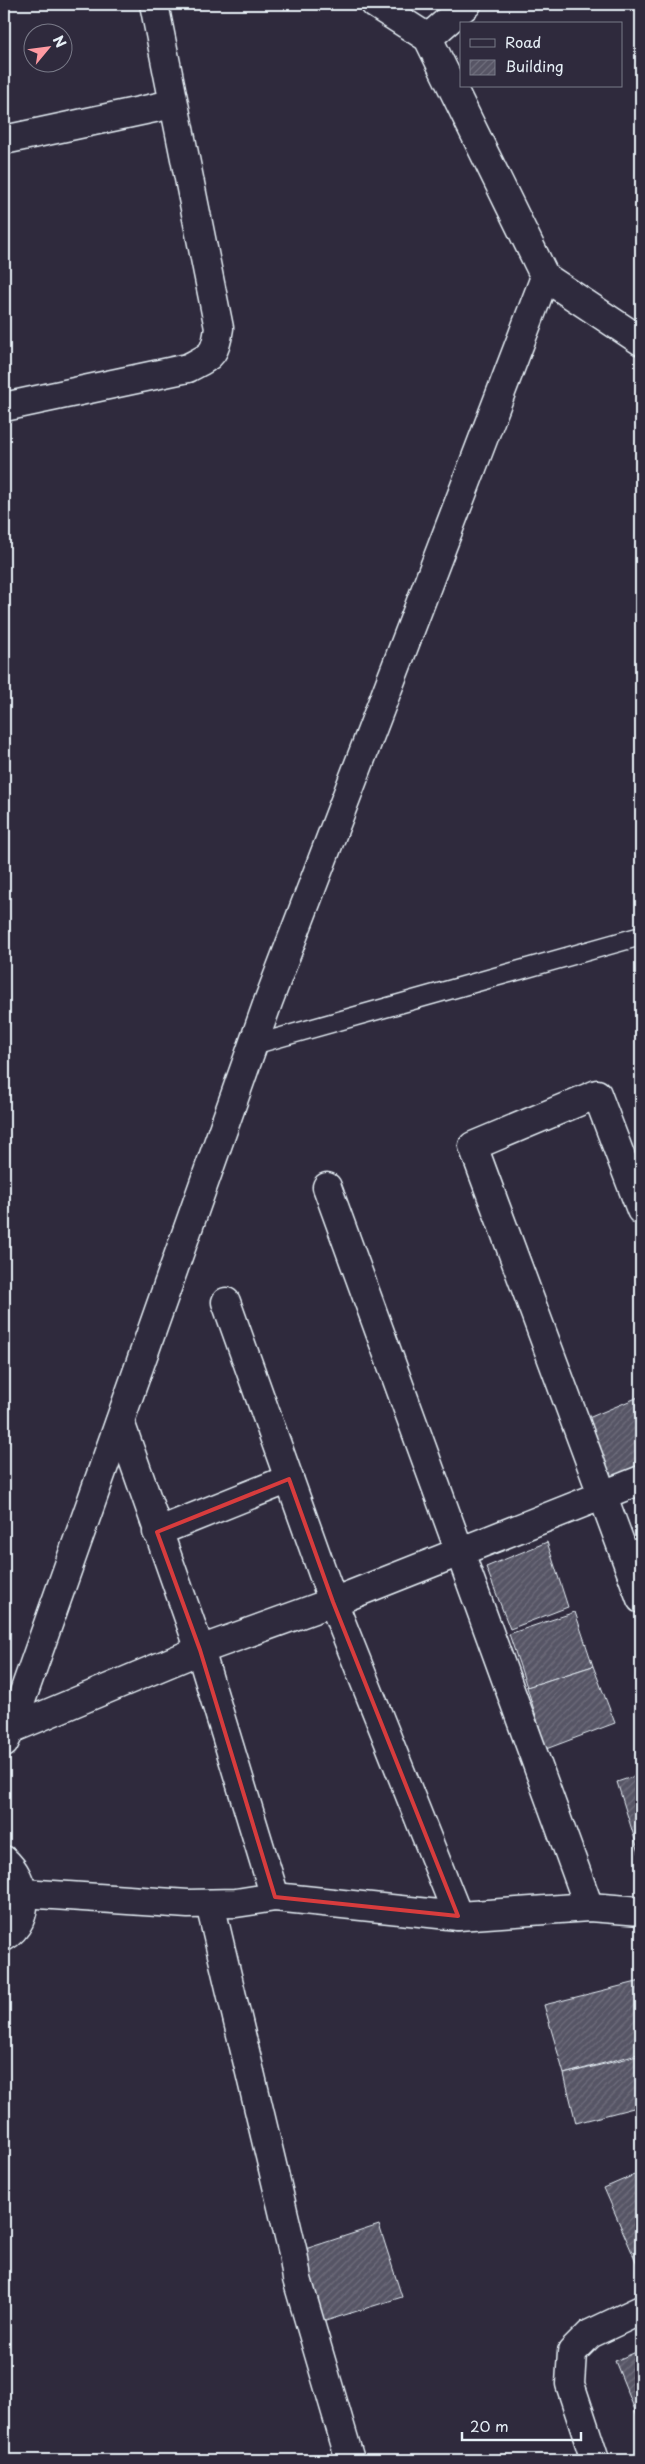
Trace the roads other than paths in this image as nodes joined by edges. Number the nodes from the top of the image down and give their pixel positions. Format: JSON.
{"nodes":[{"id":1,"x":154,"y":4,"type":"edge"},
{"id":2,"x":375,"y":4,"type":"edge"},
{"id":3,"x":467,"y":4,"type":"edge"},
{"id":4,"x":428,"y":38,"type":"junction"},
{"id":5,"x":173,"y":104,"type":"junction"},
{"id":6,"x":4,"y":140,"type":"edge"},
{"id":7,"x":545,"y":277,"type":"junction"},
{"id":8,"x":641,"y":341,"type":"edge"},
{"id":9,"x":4,"y":407,"type":"edge"},
{"id":10,"x":641,"y":936,"type":"edge"},
{"id":11,"x":253,"y":1045,"type":"junction"},
{"id":12,"x":327,"y":1186,"type":"dead end"},
{"id":13,"x":641,"y":1210,"type":"edge"},
{"id":14,"x":226,"y":1302,"type":"dead end"},
{"id":15,"x":120,"y":1422,"type":"junction"},
{"id":16,"x":289,"y":1479,"type":"junction"},
{"id":17,"x":641,"y":1480,"type":"edge"},
{"id":18,"x":603,"y":1495,"type":"junction"},
{"id":19,"x":157,"y":1532,"type":"junction"},
{"id":20,"x":459,"y":1551,"type":"junction"},
{"id":21,"x":641,"y":1599,"type":"edge"},
{"id":22,"x":333,"y":1602,"type":"junction"},
{"id":23,"x":200,"y":1650,"type":"junction"},
{"id":24,"x":7,"y":1736,"type":"edge"},
{"id":25,"x":4,"y":1860,"type":"edge"},
{"id":26,"x":23,"y":1894,"type":"junction"},
{"id":27,"x":275,"y":1897,"type":"junction"},
{"id":28,"x":210,"y":1904,"type":"junction"},
{"id":29,"x":589,"y":1907,"type":"junction"},
{"id":30,"x":641,"y":1911,"type":"edge"},
{"id":31,"x":458,"y":1916,"type":"junction"},
{"id":32,"x":4,"y":1937,"type":"edge"},
{"id":33,"x":641,"y":2310,"type":"edge"},
{"id":34,"x":350,"y":2460,"type":"edge"},
{"id":35,"x":595,"y":2460,"type":"edge"}],
"edges":[{"from":1,"to":5,"type":"street"},
{"from":2,"to":4,"type":"street"},
{"from":3,"to":4,"type":"street"},
{"from":4,"to":7,"type":"street"},
{"from":5,"to":6,"type":"street"},
{"from":5,"to":9,"type":"street"},
{"from":7,"to":8,"type":"street"},
{"from":7,"to":11,"type":"street"},
{"from":10,"to":11,"type":"lane"},
{"from":11,"to":15,"type":"street"},
{"from":12,"to":20,"type":"street"},
{"from":13,"to":18,"type":"street"},
{"from":14,"to":16,"type":"street"},
{"from":15,"to":19,"type":"street"},
{"from":15,"to":24,"type":"street"},
{"from":16,"to":19,"type":"street"},
{"from":16,"to":22,"type":"street"},
{"from":17,"to":18,"type":"street"},
{"from":18,"to":20,"type":"street"},
{"from":18,"to":21,"type":"street"},
{"from":19,"to":23,"type":"street"},
{"from":20,"to":22,"type":"street"},
{"from":20,"to":29,"type":"street"},
{"from":22,"to":23,"type":"street"},
{"from":22,"to":31,"type":"street"},
{"from":23,"to":24,"type":"street"},
{"from":23,"to":27,"type":"street"},
{"from":25,"to":26,"type":"street"},
{"from":26,"to":28,"type":"street"},
{"from":26,"to":32,"type":"street"},
{"from":27,"to":28,"type":"street"},
{"from":27,"to":31,"type":"street"},
{"from":28,"to":34,"type":"street"},
{"from":29,"to":30,"type":"street"},
{"from":29,"to":31,"type":"street"},
{"from":33,"to":35,"type":"street"}]}
